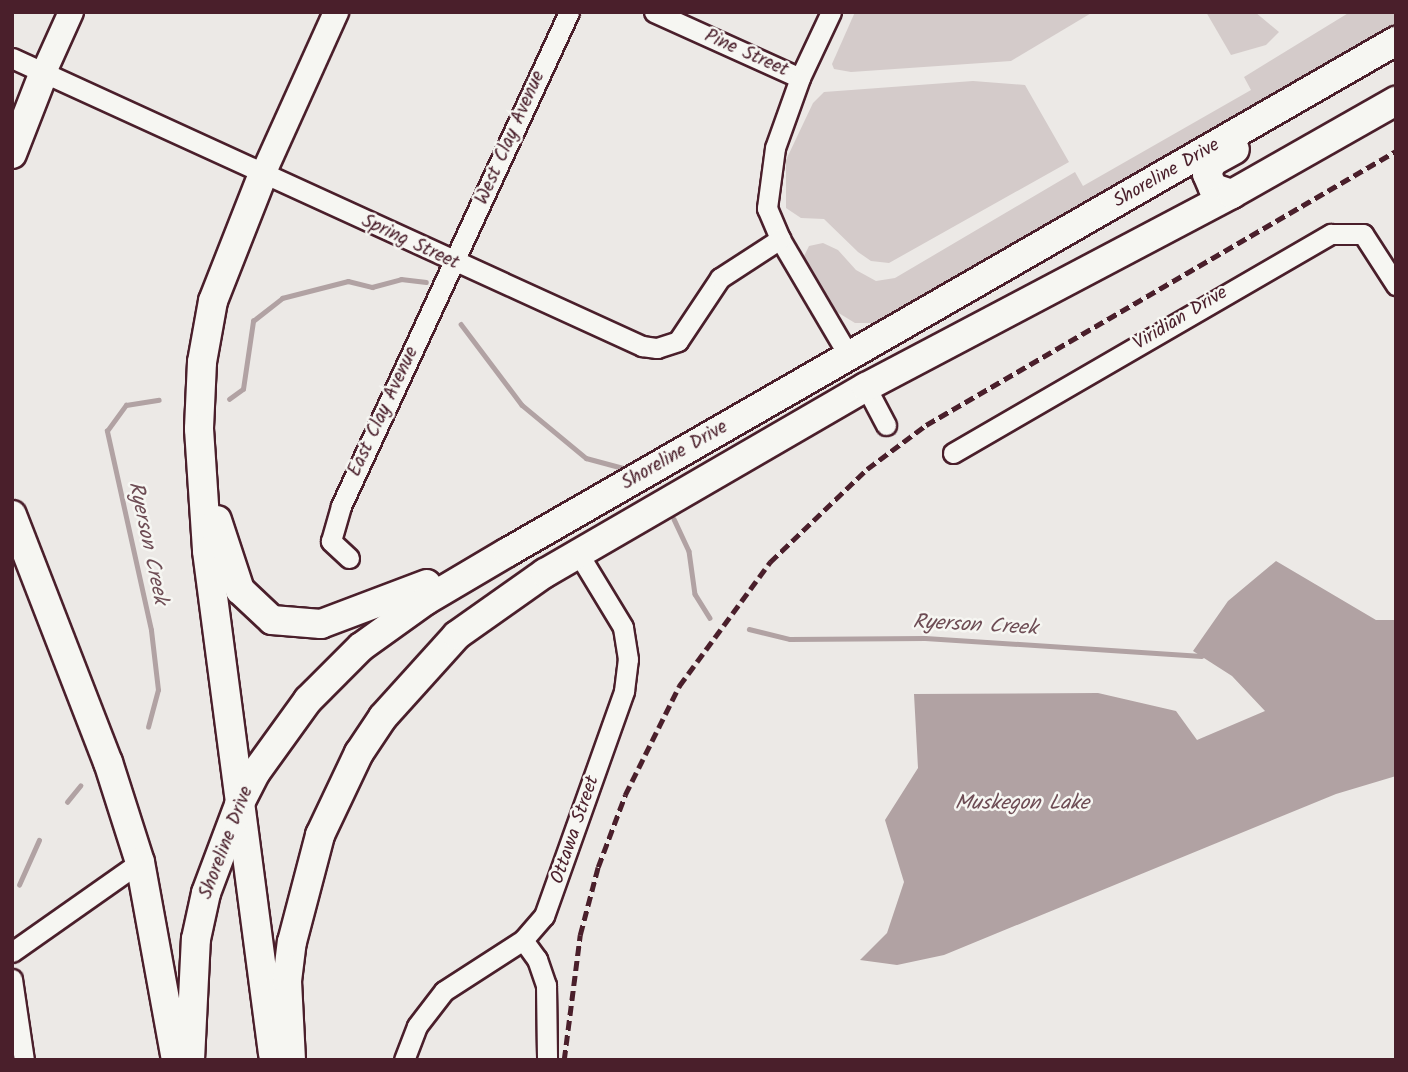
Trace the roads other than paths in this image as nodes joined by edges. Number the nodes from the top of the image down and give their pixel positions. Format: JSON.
{"nodes":[{"id":1,"x":71,"y":12,"type":"edge"},
{"id":2,"x":336,"y":12,"type":"edge"},
{"id":3,"x":569,"y":12,"type":"edge"},
{"id":4,"x":654,"y":12,"type":"edge"},
{"id":5,"x":831,"y":12,"type":"edge"},
{"id":6,"x":1396,"y":41,"type":"edge"},
{"id":7,"x":1396,"y":47,"type":"edge"},
{"id":8,"x":12,"y":58,"type":"edge"},
{"id":9,"x":44,"y":72,"type":"junction"},
{"id":10,"x":800,"y":78,"type":"junction"},
{"id":11,"x":1396,"y":101,"type":"edge"},
{"id":12,"x":12,"y":154,"type":"edge"},
{"id":13,"x":263,"y":174,"type":"junction"},
{"id":14,"x":1232,"y":194,"type":"junction"},
{"id":15,"x":780,"y":239,"type":"junction"},
{"id":16,"x":1035,"y":250,"type":"junction"},
{"id":17,"x":454,"y":264,"type":"junction"},
{"id":18,"x":1396,"y":285,"type":"edge"},
{"id":19,"x":849,"y":356,"type":"junction"},
{"id":20,"x":866,"y":387,"type":"junction"},
{"id":21,"x":768,"y":403,"type":"junction"},
{"id":22,"x":886,"y":425,"type":"dead end"},
{"id":23,"x":953,"y":453,"type":"dead end"},
{"id":24,"x":201,"y":467,"type":"junction"},
{"id":25,"x":12,"y":515,"type":"edge"},
{"id":26,"x":508,"y":552,"type":"junction"},
{"id":27,"x":578,"y":553,"type":"junction"},
{"id":28,"x":349,"y":558,"type":"dead end"},
{"id":29,"x":239,"y":805,"type":"junction"},
{"id":30,"x":140,"y":862,"type":"junction"},
{"id":31,"x":523,"y":940,"type":"junction"},
{"id":32,"x":12,"y":952,"type":"edge"},
{"id":33,"x":12,"y":979,"type":"edge"},
{"id":34,"x":24,"y":1060,"type":"edge"},
{"id":35,"x":176,"y":1060,"type":"edge"},
{"id":36,"x":190,"y":1060,"type":"edge"},
{"id":37,"x":274,"y":1060,"type":"edge"},
{"id":38,"x":291,"y":1060,"type":"edge"},
{"id":39,"x":404,"y":1060,"type":"edge"},
{"id":40,"x":547,"y":1060,"type":"edge"}],
"edges":[{"from":1,"to":9,"type":"main road"},
{"from":2,"to":13,"type":"main road"},
{"from":3,"to":17,"type":"street","name":"West Clay Avenue"},
{"from":4,"to":10,"type":"street","name":"Pine Street"},
{"from":5,"to":10,"type":"street"},
{"from":6,"to":16,"type":"highway","name":"Shoreline Drive"},
{"from":7,"to":14,"type":"highway"},
{"from":8,"to":9,"type":"street","name":"Spring Street"},
{"from":9,"to":12,"type":"highway"},
{"from":9,"to":13,"type":"street","name":"Spring Street"},
{"from":10,"to":15,"type":"street"},
{"from":11,"to":14,"type":"highway","name":"Shoreline Drive"},
{"from":13,"to":17,"type":"street","name":"Spring Street"},
{"from":13,"to":24,"type":"highway"},
{"from":14,"to":20,"type":"highway","name":"Shoreline Drive"},
{"from":15,"to":17,"type":"street","name":"Spring Street"},
{"from":15,"to":19,"type":"street"},
{"from":16,"to":19,"type":"highway","name":"Shoreline Drive"},
{"from":16,"to":20,"type":"highway"},
{"from":17,"to":28,"type":"street","name":"East Clay Avenue"},
{"from":18,"to":23,"type":"street","name":"Viridian Drive"},
{"from":19,"to":21,"type":"highway","name":"Shoreline Drive"},
{"from":20,"to":22,"type":"street"},
{"from":20,"to":27,"type":"highway","name":"Shoreline Drive"},
{"from":21,"to":26,"type":"highway","name":"Shoreline Drive"},
{"from":21,"to":27,"type":"highway"},
{"from":24,"to":26,"type":"highway"},
{"from":24,"to":29,"type":"highway"},
{"from":25,"to":30,"type":"highway"},
{"from":26,"to":29,"type":"highway","name":"Shoreline Drive"},
{"from":27,"to":31,"type":"street","name":"Ottawa Street"},
{"from":27,"to":38,"type":"highway","name":"Shoreline Drive"},
{"from":29,"to":36,"type":"highway","name":"Shoreline Drive"},
{"from":29,"to":37,"type":"highway"},
{"from":30,"to":32,"type":"street"},
{"from":30,"to":35,"type":"highway"},
{"from":31,"to":39,"type":"street","name":"Ottawa Street"},
{"from":31,"to":40,"type":"street"},
{"from":33,"to":34,"type":"street"}]}
